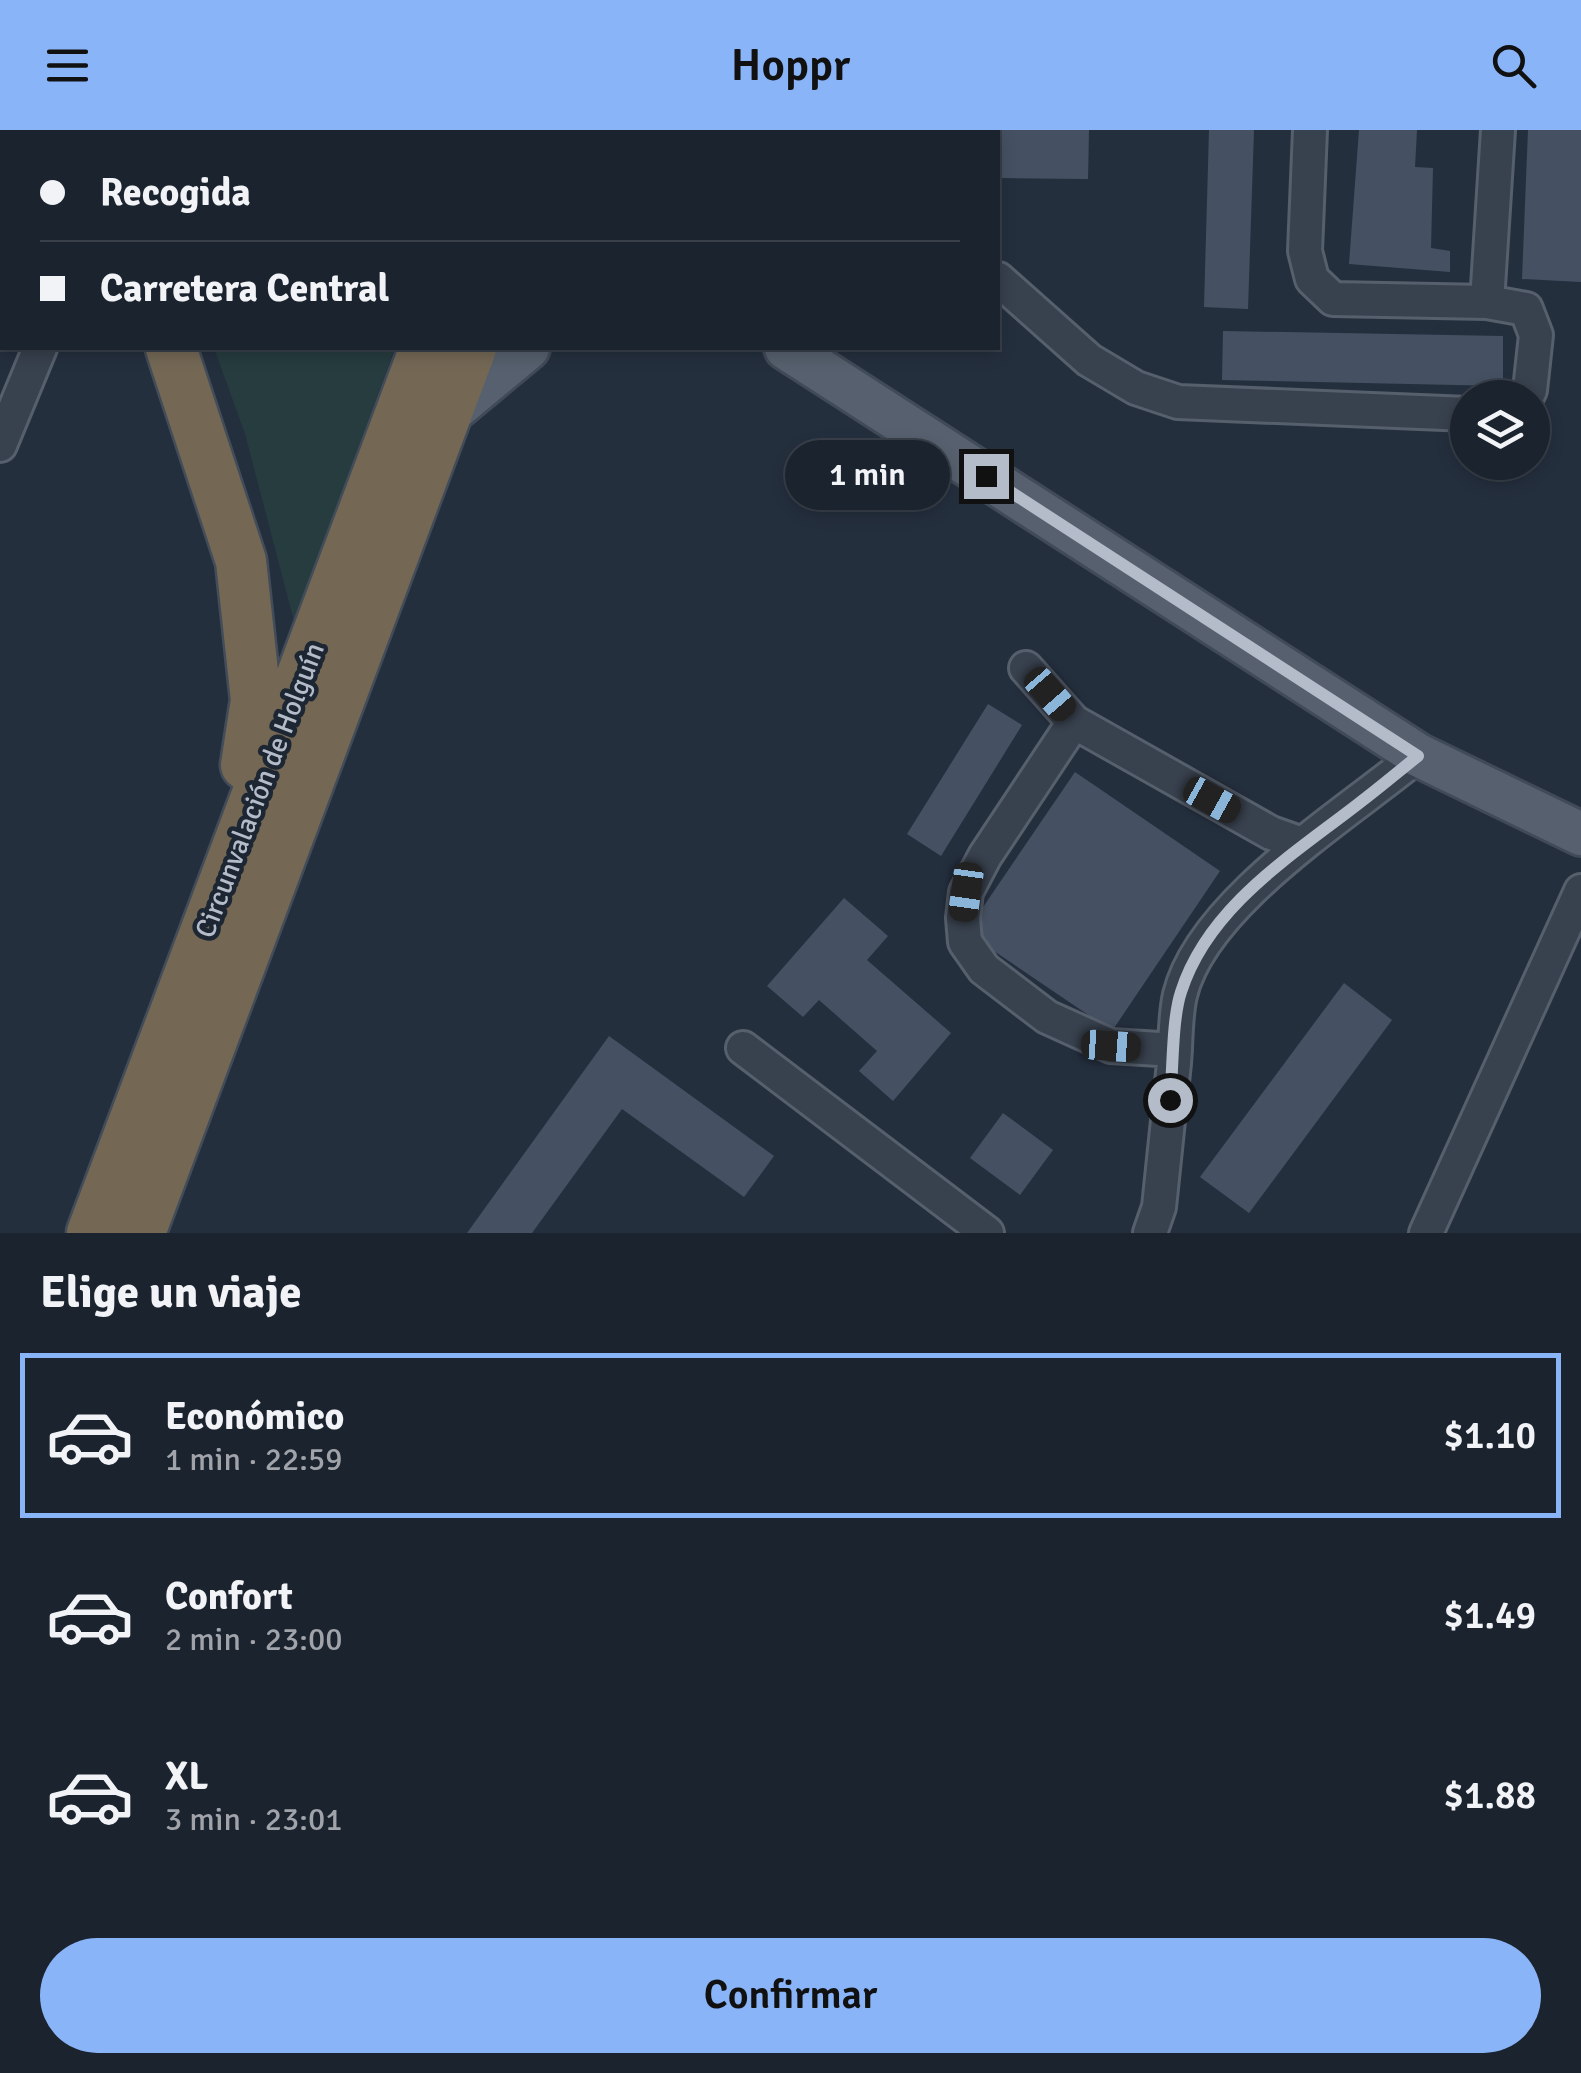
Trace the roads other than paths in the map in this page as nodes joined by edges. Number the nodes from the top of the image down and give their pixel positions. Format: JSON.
{"nodes":[{"id":1,"x":1310,"y":130,"type":"edge"},
{"id":2,"x":1498,"y":130,"type":"edge"},
{"id":3,"x":1000,"y":281,"type":"edge"},
{"id":4,"x":1487,"y":302,"type":"junction"},
{"id":5,"x":39,"y":350,"type":"edge"},
{"id":6,"x":172,"y":350,"type":"edge"},
{"id":7,"x":424,"y":350,"type":"edge"},
{"id":8,"x":470,"y":350,"type":"edge"},
{"id":9,"x":526,"y":350,"type":"edge"},
{"id":10,"x":789,"y":350,"type":"edge"},
{"id":11,"x":1531,"y":380,"type":"edge"},
{"id":12,"x":1450,"y":413,"type":"edge"},
{"id":13,"x":445,"y":417,"type":"junction"},
{"id":14,"x":0,"y":445,"type":"edge"},
{"id":15,"x":1026,"y":668,"type":"dead end"},
{"id":16,"x":1074,"y":722,"type":"junction"},
{"id":17,"x":1418,"y":756,"type":"junction"},
{"id":18,"x":1581,"y":834,"type":"edge"},
{"id":19,"x":1302,"y":844,"type":"junction"},
{"id":20,"x":230,"y":868,"type":"junction"},
{"id":21,"x":1577,"y":912,"type":"edge"},
{"id":22,"x":743,"y":1048,"type":"dead end"},
{"id":23,"x":1175,"y":1050,"type":"junction"},
{"id":24,"x":92,"y":1233,"type":"edge"},
{"id":25,"x":140,"y":1233,"type":"edge"},
{"id":26,"x":987,"y":1233,"type":"edge"},
{"id":27,"x":1150,"y":1233,"type":"edge"},
{"id":28,"x":1426,"y":1233,"type":"edge"}],
"edges":[{"from":1,"to":4,"type":"street"},
{"from":2,"to":4,"type":"street"},
{"from":3,"to":12,"type":"street"},
{"from":4,"to":11,"type":"street"},
{"from":5,"to":14,"type":"street"},
{"from":6,"to":20,"type":"highway"},
{"from":7,"to":20,"type":"highway","name":"Circunvalación de Holguín"},
{"from":8,"to":13,"type":"highway","name":"Circunvalación de Holguín"},
{"from":9,"to":13,"type":"main road"},
{"from":10,"to":17,"type":"main road"},
{"from":13,"to":25,"type":"highway","name":"Circunvalación de Holguín"},
{"from":15,"to":16,"type":"street"},
{"from":16,"to":19,"type":"street"},
{"from":16,"to":23,"type":"street"},
{"from":17,"to":18,"type":"main road"},
{"from":17,"to":19,"type":"street"},
{"from":19,"to":23,"type":"street"},
{"from":20,"to":24,"type":"highway","name":"Circunvalación de Holguín"},
{"from":21,"to":28,"type":"street"},
{"from":22,"to":26,"type":"street"},
{"from":23,"to":27,"type":"street"}]}
